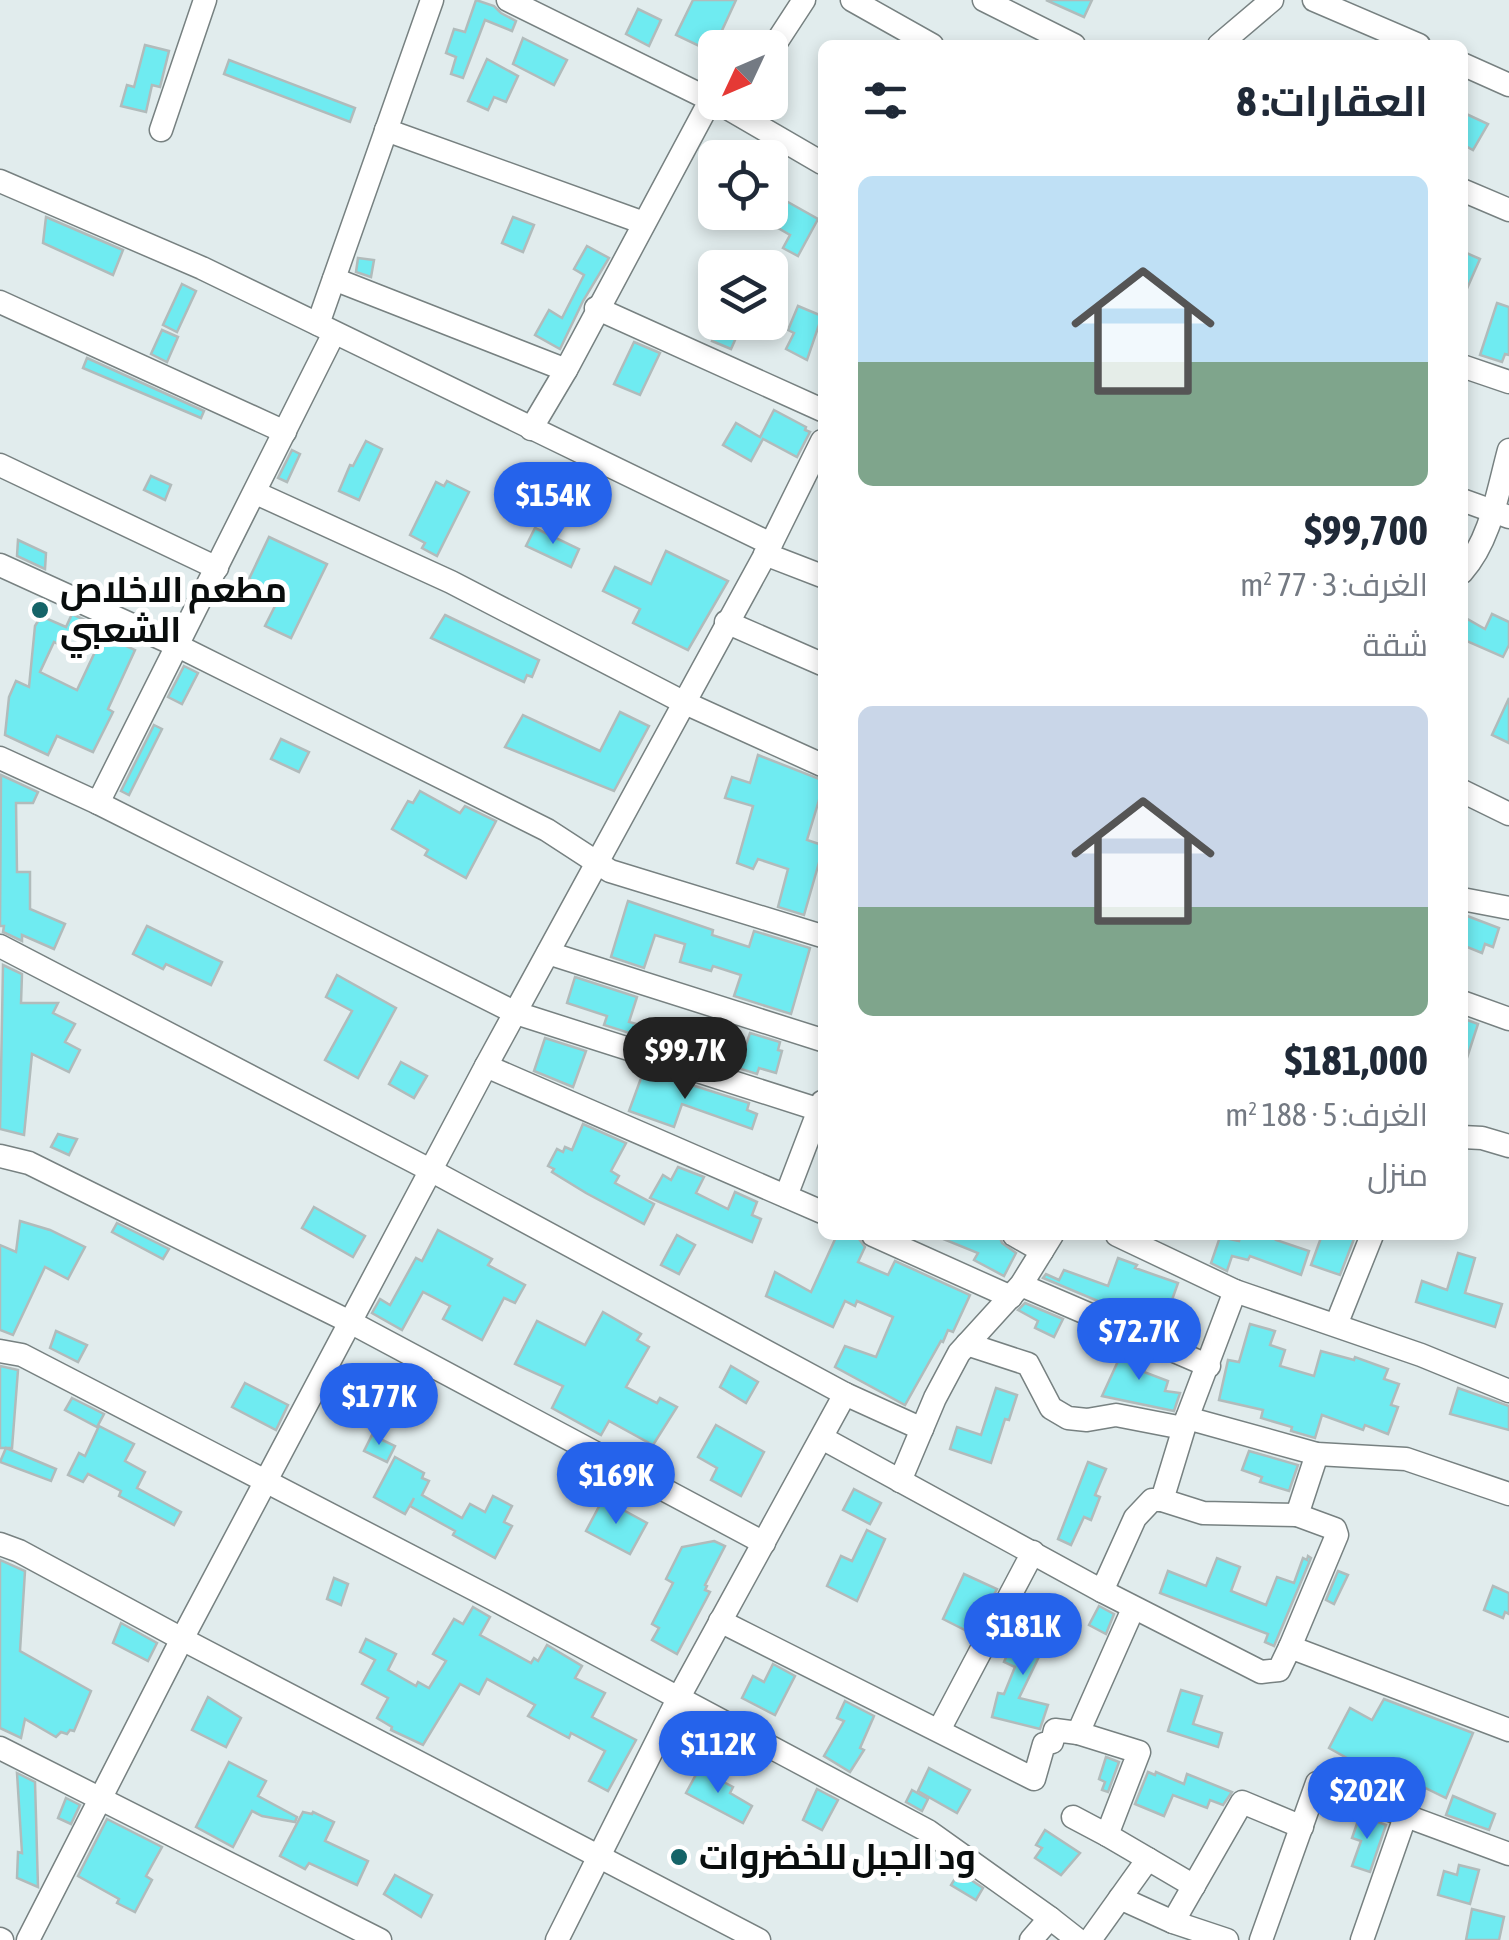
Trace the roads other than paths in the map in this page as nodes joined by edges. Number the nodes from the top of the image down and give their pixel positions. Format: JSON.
{"nodes":[{"id":1,"x":206,"y":0,"type":"edge"},
{"id":2,"x":432,"y":0,"type":"edge"},
{"id":3,"x":508,"y":0,"type":"edge"},
{"id":4,"x":804,"y":0,"type":"edge"},
{"id":5,"x":852,"y":0,"type":"edge"},
{"id":6,"x":984,"y":0,"type":"edge"},
{"id":7,"x":1272,"y":0,"type":"edge"},
{"id":8,"x":1314,"y":0,"type":"edge"},
{"id":9,"x":538,"y":6,"type":"edge"},
{"id":10,"x":784,"y":30,"type":"edge"},
{"id":11,"x":923,"y":40,"type":"edge"},
{"id":12,"x":1064,"y":40,"type":"edge"},
{"id":13,"x":1225,"y":40,"type":"edge"},
{"id":14,"x":1407,"y":40,"type":"edge"},
{"id":15,"x":1468,"y":67,"type":"edge"},
{"id":16,"x":1509,"y":85,"type":"edge"},
{"id":17,"x":698,"y":90,"type":"edge"},
{"id":18,"x":711,"y":120,"type":"edge"},
{"id":19,"x":750,"y":120,"type":"edge"},
{"id":20,"x":161,"y":130,"type":"dead end"},
{"id":21,"x":386,"y":130,"type":"junction"},
{"id":22,"x":818,"y":161,"type":"edge"},
{"id":23,"x":0,"y":180,"type":"edge"},
{"id":24,"x":1468,"y":193,"type":"edge"},
{"id":25,"x":1509,"y":210,"type":"edge"},
{"id":26,"x":644,"y":223,"type":"junction"},
{"id":27,"x":334,"y":278,"type":"junction"},
{"id":28,"x":0,"y":302,"type":"edge"},
{"id":29,"x":596,"y":308,"type":"junction"},
{"id":30,"x":326,"y":329,"type":"junction"},
{"id":31,"x":1468,"y":368,"type":"edge"},
{"id":32,"x":566,"y":370,"type":"junction"},
{"id":33,"x":1509,"y":382,"type":"edge"},
{"id":34,"x":818,"y":408,"type":"edge"},
{"id":35,"x":531,"y":429,"type":"junction"},
{"id":36,"x":285,"y":432,"type":"junction"},
{"id":37,"x":818,"y":449,"type":"edge"},
{"id":38,"x":1509,"y":450,"type":"edge"},
{"id":39,"x":0,"y":465,"type":"edge"},
{"id":40,"x":256,"y":493,"type":"junction"},
{"id":41,"x":1468,"y":502,"type":"edge"},
{"id":42,"x":1501,"y":514,"type":"edge"},
{"id":43,"x":768,"y":549,"type":"junction"},
{"id":44,"x":1468,"y":561,"type":"edge"},
{"id":45,"x":0,"y":565,"type":"edge"},
{"id":46,"x":218,"y":568,"type":"junction"},
{"id":47,"x":818,"y":574,"type":"edge"},
{"id":48,"x":726,"y":622,"type":"junction"},
{"id":49,"x":178,"y":646,"type":"junction"},
{"id":50,"x":818,"y":662,"type":"edge"},
{"id":51,"x":683,"y":702,"type":"junction"},
{"id":52,"x":0,"y":758,"type":"edge"},
{"id":53,"x":818,"y":763,"type":"edge"},
{"id":54,"x":1468,"y":794,"type":"edge"},
{"id":55,"x":98,"y":803,"type":"junction"},
{"id":56,"x":1509,"y":814,"type":"edge"},
{"id":57,"x":596,"y":862,"type":"junction"},
{"id":58,"x":1468,"y":900,"type":"edge"},
{"id":59,"x":1509,"y":908,"type":"edge"},
{"id":60,"x":818,"y":935,"type":"edge"},
{"id":61,"x":0,"y":946,"type":"edge"},
{"id":62,"x":548,"y":952,"type":"junction"},
{"id":63,"x":1468,"y":1004,"type":"edge"},
{"id":64,"x":516,"y":1012,"type":"junction"},
{"id":65,"x":1509,"y":1019,"type":"edge"},
{"id":66,"x":818,"y":1039,"type":"edge"},
{"id":67,"x":486,"y":1066,"type":"junction"},
{"id":68,"x":818,"y":1115,"type":"edge"},
{"id":69,"x":818,"y":1121,"type":"edge"},
{"id":70,"x":1468,"y":1137,"type":"edge"},
{"id":71,"x":1509,"y":1146,"type":"edge"},
{"id":72,"x":0,"y":1156,"type":"edge"},
{"id":73,"x":432,"y":1171,"type":"junction"},
{"id":74,"x":786,"y":1196,"type":"junction"},
{"id":75,"x":818,"y":1210,"type":"edge"},
{"id":76,"x":887,"y":1240,"type":"edge"},
{"id":77,"x":1128,"y":1240,"type":"edge"},
{"id":78,"x":1370,"y":1240,"type":"edge"},
{"id":79,"x":1047,"y":1243,"type":"edge"},
{"id":80,"x":1016,"y":1291,"type":"junction"},
{"id":81,"x":1235,"y":1291,"type":"junction"},
{"id":82,"x":352,"y":1324,"type":"junction"},
{"id":83,"x":1336,"y":1325,"type":"junction"},
{"id":84,"x":966,"y":1344,"type":"junction"},
{"id":85,"x":0,"y":1351,"type":"edge"},
{"id":86,"x":1209,"y":1366,"type":"junction"},
{"id":87,"x":1509,"y":1391,"type":"edge"},
{"id":88,"x":846,"y":1394,"type":"junction"},
{"id":89,"x":1185,"y":1423,"type":"junction"},
{"id":90,"x":922,"y":1429,"type":"junction"},
{"id":91,"x":822,"y":1438,"type":"junction"},
{"id":92,"x":1317,"y":1454,"type":"junction"},
{"id":93,"x":267,"y":1481,"type":"junction"},
{"id":94,"x":900,"y":1481,"type":"junction"},
{"id":95,"x":1509,"y":1494,"type":"edge"},
{"id":96,"x":1162,"y":1500,"type":"junction"},
{"id":97,"x":1297,"y":1515,"type":"junction"},
{"id":98,"x":764,"y":1543,"type":"junction"},
{"id":99,"x":0,"y":1544,"type":"edge"},
{"id":100,"x":1033,"y":1552,"type":"junction"},
{"id":101,"x":1102,"y":1591,"type":"junction"},
{"id":102,"x":1133,"y":1608,"type":"junction"},
{"id":103,"x":720,"y":1621,"type":"junction"},
{"id":104,"x":182,"y":1639,"type":"junction"},
{"id":105,"x":1290,"y":1647,"type":"junction"},
{"id":106,"x":679,"y":1697,"type":"junction"},
{"id":107,"x":939,"y":1730,"type":"junction"},
{"id":108,"x":1509,"y":1730,"type":"edge"},
{"id":109,"x":1078,"y":1733,"type":"junction"},
{"id":110,"x":0,"y":1748,"type":"edge"},
{"id":111,"x":102,"y":1798,"type":"junction"},
{"id":112,"x":1073,"y":1817,"type":"dead end"},
{"id":113,"x":1405,"y":1817,"type":"junction"},
{"id":114,"x":1302,"y":1828,"type":"junction"},
{"id":115,"x":1107,"y":1835,"type":"junction"},
{"id":116,"x":1509,"y":1854,"type":"edge"},
{"id":117,"x":600,"y":1856,"type":"junction"},
{"id":118,"x":1148,"y":1859,"type":"junction"},
{"id":119,"x":1194,"y":1886,"type":"junction"},
{"id":120,"x":1120,"y":1898,"type":"junction"},
{"id":121,"x":1050,"y":1918,"type":"junction"},
{"id":122,"x":1173,"y":1922,"type":"junction"},
{"id":123,"x":28,"y":1940,"type":"edge"},
{"id":124,"x":380,"y":1940,"type":"edge"},
{"id":125,"x":558,"y":1940,"type":"edge"},
{"id":126,"x":759,"y":1940,"type":"edge"},
{"id":127,"x":1030,"y":1940,"type":"edge"},
{"id":128,"x":1078,"y":1940,"type":"edge"},
{"id":129,"x":1090,"y":1940,"type":"edge"},
{"id":130,"x":1228,"y":1940,"type":"edge"},
{"id":131,"x":1262,"y":1940,"type":"edge"},
{"id":132,"x":1362,"y":1940,"type":"edge"}],
"edges":[{"from":1,"to":20,"type":"street"},
{"from":2,"to":21,"type":"street"},
{"from":3,"to":9,"type":"street"},
{"from":4,"to":10,"type":"street"},
{"from":5,"to":11,"type":"street"},
{"from":6,"to":12,"type":"street"},
{"from":7,"to":13,"type":"street"},
{"from":8,"to":14,"type":"street"},
{"from":9,"to":17,"type":"street"},
{"from":15,"to":16,"type":"street"},
{"from":18,"to":26,"type":"street"},
{"from":19,"to":22,"type":"street"},
{"from":21,"to":26,"type":"street"},
{"from":21,"to":27,"type":"street"},
{"from":23,"to":30,"type":"street"},
{"from":24,"to":25,"type":"street"},
{"from":26,"to":29,"type":"street"},
{"from":27,"to":30,"type":"street"},
{"from":27,"to":32,"type":"street"},
{"from":28,"to":36,"type":"street"},
{"from":29,"to":32,"type":"street"},
{"from":29,"to":34,"type":"street"},
{"from":30,"to":35,"type":"street"},
{"from":30,"to":36,"type":"street"},
{"from":31,"to":33,"type":"street"},
{"from":32,"to":35,"type":"street"},
{"from":35,"to":43,"type":"street"},
{"from":36,"to":40,"type":"street"},
{"from":37,"to":43,"type":"street"},
{"from":38,"to":42,"type":"street"},
{"from":39,"to":46,"type":"street"},
{"from":40,"to":46,"type":"street"},
{"from":40,"to":51,"type":"street"},
{"from":41,"to":42,"type":"street"},
{"from":42,"to":44,"type":"street"},
{"from":43,"to":47,"type":"street"},
{"from":43,"to":48,"type":"street"},
{"from":45,"to":49,"type":"street"},
{"from":46,"to":49,"type":"street"},
{"from":48,"to":50,"type":"street"},
{"from":48,"to":51,"type":"street"},
{"from":49,"to":55,"type":"street"},
{"from":49,"to":57,"type":"street"},
{"from":51,"to":53,"type":"street"},
{"from":51,"to":57,"type":"street"},
{"from":52,"to":55,"type":"street"},
{"from":54,"to":56,"type":"street"},
{"from":55,"to":64,"type":"street"},
{"from":57,"to":60,"type":"street"},
{"from":57,"to":62,"type":"street"},
{"from":58,"to":59,"type":"street"},
{"from":61,"to":73,"type":"street"},
{"from":62,"to":64,"type":"street"},
{"from":62,"to":66,"type":"street"},
{"from":63,"to":65,"type":"street"},
{"from":64,"to":67,"type":"street"},
{"from":64,"to":68,"type":"street"},
{"from":67,"to":73,"type":"street"},
{"from":67,"to":74,"type":"street"},
{"from":69,"to":74,"type":"street"},
{"from":70,"to":71,"type":"street"},
{"from":72,"to":82,"type":"street"},
{"from":73,"to":82,"type":"street"},
{"from":73,"to":88,"type":"street"},
{"from":74,"to":75,"type":"street"},
{"from":76,"to":80,"type":"street"},
{"from":77,"to":81,"type":"street"},
{"from":78,"to":83,"type":"street"},
{"from":79,"to":80,"type":"street"},
{"from":80,"to":84,"type":"street"},
{"from":80,"to":86,"type":"street"},
{"from":81,"to":83,"type":"street"},
{"from":81,"to":86,"type":"street"},
{"from":82,"to":93,"type":"street"},
{"from":82,"to":98,"type":"street"},
{"from":83,"to":87,"type":"street"},
{"from":84,"to":89,"type":"street"},
{"from":84,"to":90,"type":"street"},
{"from":85,"to":93,"type":"street"},
{"from":86,"to":89,"type":"street"},
{"from":88,"to":90,"type":"street"},
{"from":88,"to":91,"type":"street"},
{"from":89,"to":92,"type":"street"},
{"from":89,"to":96,"type":"street"},
{"from":90,"to":94,"type":"street"},
{"from":91,"to":94,"type":"street"},
{"from":91,"to":98,"type":"street"},
{"from":92,"to":95,"type":"street"},
{"from":92,"to":97,"type":"street"},
{"from":93,"to":104,"type":"street"},
{"from":93,"to":106,"type":"street"},
{"from":94,"to":100,"type":"street"},
{"from":96,"to":97,"type":"street"},
{"from":96,"to":101,"type":"street"},
{"from":97,"to":105,"type":"street"},
{"from":98,"to":103,"type":"street"},
{"from":99,"to":104,"type":"street"},
{"from":100,"to":101,"type":"street"},
{"from":100,"to":107,"type":"street"},
{"from":101,"to":102,"type":"street"},
{"from":102,"to":105,"type":"street"},
{"from":102,"to":109,"type":"street"},
{"from":103,"to":106,"type":"street"},
{"from":103,"to":107,"type":"street"},
{"from":104,"to":111,"type":"street"},
{"from":104,"to":117,"type":"street"},
{"from":105,"to":108,"type":"street"},
{"from":106,"to":117,"type":"street"},
{"from":106,"to":121,"type":"street"},
{"from":107,"to":109,"type":"street"},
{"from":109,"to":115,"type":"street"},
{"from":110,"to":111,"type":"street"},
{"from":111,"to":123,"type":"street"},
{"from":111,"to":124,"type":"street"},
{"from":112,"to":115,"type":"street"},
{"from":113,"to":114,"type":"street"},
{"from":113,"to":116,"type":"street"},
{"from":113,"to":132,"type":"street"},
{"from":114,"to":119,"type":"street"},
{"from":114,"to":131,"type":"street"},
{"from":115,"to":118,"type":"street"},
{"from":117,"to":125,"type":"street"},
{"from":117,"to":126,"type":"street"},
{"from":118,"to":119,"type":"street"},
{"from":118,"to":120,"type":"street"},
{"from":119,"to":122,"type":"street"},
{"from":120,"to":122,"type":"street"},
{"from":120,"to":129,"type":"street"},
{"from":121,"to":127,"type":"street"},
{"from":121,"to":128,"type":"street"},
{"from":122,"to":130,"type":"street"}]}
